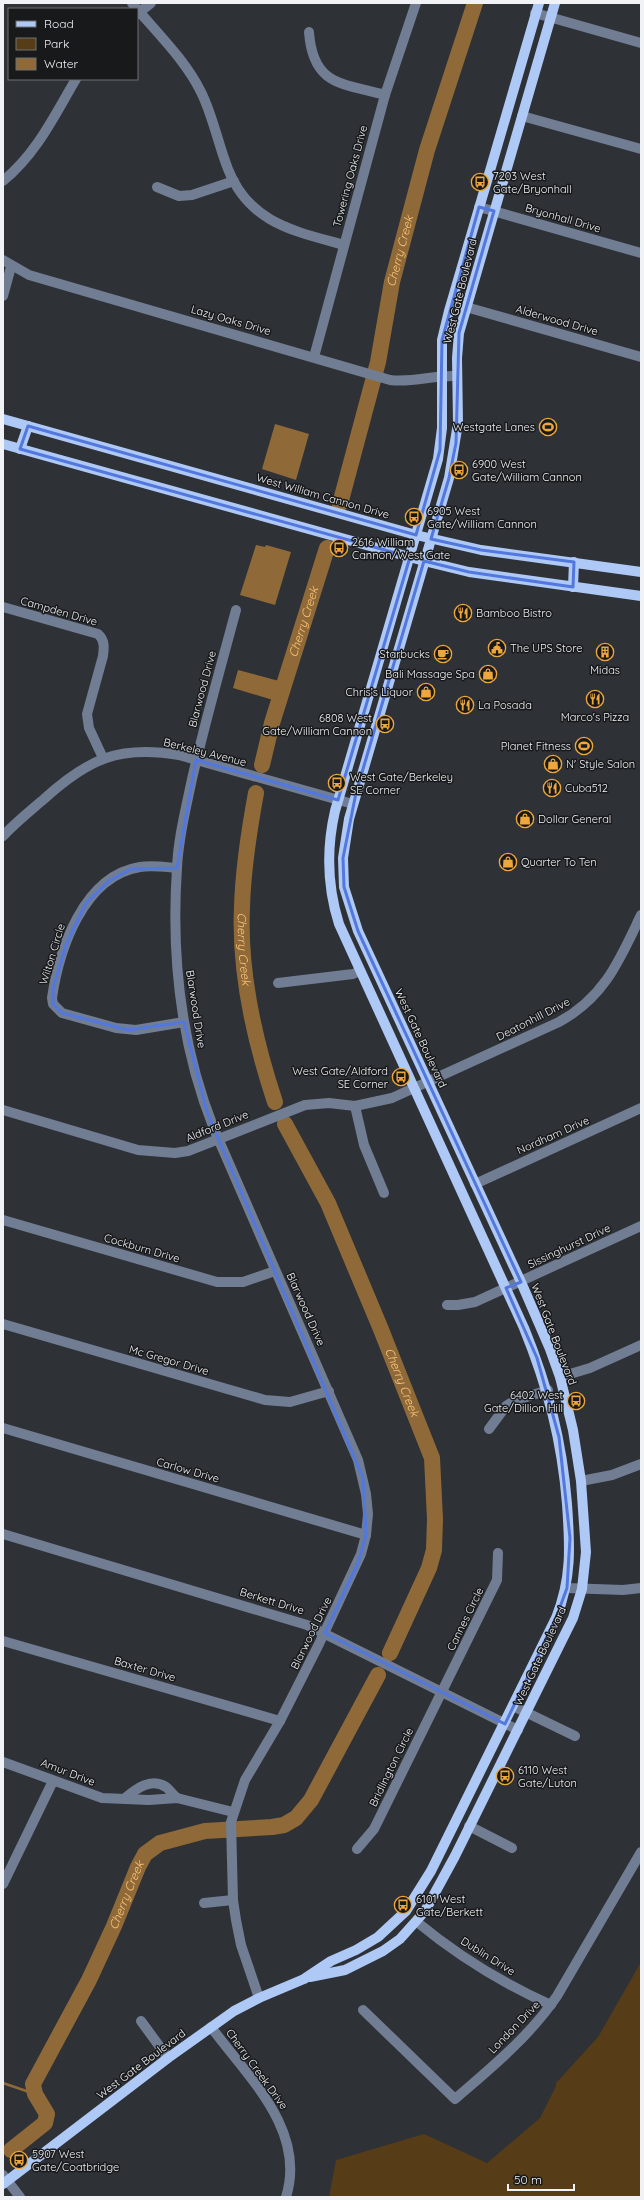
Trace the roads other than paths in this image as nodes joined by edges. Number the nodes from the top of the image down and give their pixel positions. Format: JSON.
{"nodes":[{"id":1,"x":151,"y":3,"type":"edge"},
{"id":2,"x":416,"y":3,"type":"edge"},
{"id":3,"x":538,"y":3,"type":"edge"},
{"id":4,"x":555,"y":3,"type":"edge"},
{"id":5,"x":138,"y":13,"type":"edge"},
{"id":6,"x":536,"y":13,"type":"junction"},
{"id":7,"x":550,"y":18,"type":"junction"},
{"id":8,"x":309,"y":32,"type":"dead end"},
{"id":9,"x":641,"y":43,"type":"edge"},
{"id":10,"x":75,"y":80,"type":"edge"},
{"id":11,"x":385,"y":95,"type":"junction"},
{"id":12,"x":522,"y":116,"type":"junction"},
{"id":13,"x":641,"y":149,"type":"edge"},
{"id":14,"x":3,"y":181,"type":"edge"},
{"id":15,"x":234,"y":181,"type":"junction"},
{"id":16,"x":157,"y":186,"type":"dead end"},
{"id":17,"x":479,"y":207,"type":"junction"},
{"id":18,"x":494,"y":211,"type":"junction"},
{"id":19,"x":344,"y":245,"type":"junction"},
{"id":20,"x":641,"y":253,"type":"edge"},
{"id":21,"x":7,"y":263,"type":"edge"},
{"id":22,"x":3,"y":296,"type":"edge"},
{"id":23,"x":466,"y":307,"type":"junction"},
{"id":24,"x":314,"y":357,"type":"junction"},
{"id":25,"x":641,"y":357,"type":"edge"},
{"id":26,"x":441,"y":376,"type":"junction"},
{"id":27,"x":456,"y":376,"type":"junction"},
{"id":28,"x":3,"y":418,"type":"edge"},
{"id":29,"x":28,"y":426,"type":"junction"},
{"id":30,"x":3,"y":444,"type":"edge"},
{"id":31,"x":20,"y":449,"type":"junction"},
{"id":32,"x":416,"y":535,"type":"junction"},
{"id":33,"x":430,"y":538,"type":"junction"},
{"id":34,"x":410,"y":557,"type":"junction"},
{"id":35,"x":424,"y":561,"type":"junction"},
{"id":36,"x":574,"y":562,"type":"junction"},
{"id":37,"x":641,"y":572,"type":"edge"},
{"id":38,"x":573,"y":587,"type":"junction"},
{"id":39,"x":641,"y":596,"type":"edge"},
{"id":40,"x":4,"y":608,"type":"edge"},
{"id":41,"x":236,"y":610,"type":"dead end"},
{"id":42,"x":3,"y":619,"type":"edge"},
{"id":43,"x":366,"y":705,"type":"junction"},
{"id":44,"x":383,"y":708,"type":"junction"},
{"id":45,"x":104,"y":758,"type":"junction"},
{"id":46,"x":196,"y":760,"type":"junction"},
{"id":47,"x":338,"y":800,"type":"junction"},
{"id":48,"x":353,"y":804,"type":"junction"},
{"id":49,"x":3,"y":836,"type":"edge"},
{"id":50,"x":177,"y":868,"type":"junction"},
{"id":51,"x":641,"y":914,"type":"edge"},
{"id":52,"x":637,"y":931,"type":"edge"},
{"id":53,"x":360,"y":971,"type":"junction"},
{"id":54,"x":278,"y":983,"type":"dead end"},
{"id":55,"x":184,"y":1022,"type":"junction"},
{"id":56,"x":429,"y":1082,"type":"junction"},
{"id":57,"x":415,"y":1089,"type":"junction"},
{"id":58,"x":355,"y":1106,"type":"junction"},
{"id":59,"x":641,"y":1108,"type":"edge"},
{"id":60,"x":3,"y":1110,"type":"edge"},
{"id":61,"x":218,"y":1139,"type":"junction"},
{"id":62,"x":475,"y":1184,"type":"junction"},
{"id":63,"x":384,"y":1193,"type":"dead end"},
{"id":64,"x":3,"y":1220,"type":"edge"},
{"id":65,"x":641,"y":1226,"type":"edge"},
{"id":66,"x":275,"y":1272,"type":"junction"},
{"id":67,"x":521,"y":1282,"type":"junction"},
{"id":68,"x":506,"y":1288,"type":"junction"},
{"id":69,"x":447,"y":1305,"type":"dead end"},
{"id":70,"x":3,"y":1324,"type":"edge"},
{"id":71,"x":641,"y":1346,"type":"edge"},
{"id":72,"x":560,"y":1377,"type":"junction"},
{"id":73,"x":548,"y":1390,"type":"junction"},
{"id":74,"x":329,"y":1391,"type":"junction"},
{"id":75,"x":3,"y":1428,"type":"edge"},
{"id":76,"x":489,"y":1429,"type":"dead end"},
{"id":77,"x":641,"y":1464,"type":"edge"},
{"id":78,"x":581,"y":1481,"type":"junction"},
{"id":79,"x":3,"y":1534,"type":"edge"},
{"id":80,"x":366,"y":1535,"type":"junction"},
{"id":81,"x":498,"y":1554,"type":"dead end"},
{"id":82,"x":567,"y":1588,"type":"junction"},
{"id":83,"x":582,"y":1588,"type":"junction"},
{"id":84,"x":641,"y":1588,"type":"edge"},
{"id":85,"x":325,"y":1633,"type":"junction"},
{"id":86,"x":3,"y":1641,"type":"edge"},
{"id":87,"x":442,"y":1692,"type":"junction"},
{"id":88,"x":513,"y":1706,"type":"junction"},
{"id":89,"x":527,"y":1713,"type":"junction"},
{"id":90,"x":280,"y":1721,"type":"junction"},
{"id":91,"x":505,"y":1724,"type":"junction"},
{"id":92,"x":518,"y":1730,"type":"junction"},
{"id":93,"x":574,"y":1736,"type":"dead end"},
{"id":94,"x":3,"y":1762,"type":"edge"},
{"id":95,"x":53,"y":1780,"type":"junction"},
{"id":96,"x":125,"y":1798,"type":"junction"},
{"id":97,"x":177,"y":1798,"type":"junction"},
{"id":98,"x":232,"y":1817,"type":"junction"},
{"id":99,"x":469,"y":1826,"type":"junction"},
{"id":100,"x":512,"y":1848,"type":"dead end"},
{"id":101,"x":357,"y":1849,"type":"dead end"},
{"id":102,"x":641,"y":1852,"type":"edge"},
{"id":103,"x":5,"y":1873,"type":"edge"},
{"id":104,"x":3,"y":1884,"type":"edge"},
{"id":105,"x":233,"y":1900,"type":"junction"},
{"id":106,"x":204,"y":1903,"type":"dead end"},
{"id":107,"x":417,"y":1922,"type":"junction"},
{"id":108,"x":304,"y":1979,"type":"junction"},
{"id":109,"x":259,"y":1998,"type":"junction"},
{"id":110,"x":551,"y":2005,"type":"junction"},
{"id":111,"x":363,"y":2010,"type":"dead end"},
{"id":112,"x":141,"y":2021,"type":"dead end"},
{"id":113,"x":210,"y":2027,"type":"junction"},
{"id":114,"x":168,"y":2058,"type":"junction"},
{"id":115,"x":4,"y":2180,"type":"edge"},
{"id":116,"x":20,"y":2197,"type":"edge"},
{"id":117,"x":286,"y":2197,"type":"edge"}],
"edges":[{"from":1,"to":5,"type":"street"},
{"from":2,"to":11,"type":"street","name":"Towering Oaks Drive"},
{"from":3,"to":6,"type":"main road","name":"West Gate Boulevard"},
{"from":4,"to":7,"type":"main road","name":"West Gate Boulevard"},
{"from":5,"to":15,"type":"street"},
{"from":6,"to":7,"type":"street"},
{"from":6,"to":17,"type":"main road","name":"West Gate Boulevard"},
{"from":7,"to":9,"type":"street"},
{"from":7,"to":12,"type":"main road","name":"West Gate Boulevard"},
{"from":8,"to":11,"type":"street"},
{"from":10,"to":14,"type":"street"},
{"from":11,"to":19,"type":"street","name":"Towering Oaks Drive"},
{"from":12,"to":13,"type":"street"},
{"from":12,"to":18,"type":"main road","name":"West Gate Boulevard"},
{"from":15,"to":16,"type":"street"},
{"from":15,"to":19,"type":"street"},
{"from":17,"to":18,"type":"street","name":"Bryonhall Drive"},
{"from":17,"to":26,"type":"main road","name":"West Gate Boulevard"},
{"from":18,"to":20,"type":"street","name":"Bryonhall Drive"},
{"from":18,"to":23,"type":"main road","name":"West Gate Boulevard"},
{"from":19,"to":24,"type":"street","name":"Towering Oaks Drive"},
{"from":21,"to":22,"type":"street"},
{"from":21,"to":24,"type":"street","name":"Lazy Oaks Drive"},
{"from":23,"to":25,"type":"street","name":"Alderwood Drive"},
{"from":23,"to":27,"type":"main road","name":"West Gate Boulevard"},
{"from":24,"to":26,"type":"street","name":"Lazy Oaks Drive"},
{"from":26,"to":27,"type":"street","name":"Lazy Oaks Drive"},
{"from":26,"to":32,"type":"main road","name":"West Gate Boulevard"},
{"from":27,"to":33,"type":"main road","name":"West Gate Boulevard"},
{"from":28,"to":29,"type":"main road","name":"West William Cannon Drive"},
{"from":29,"to":31,"type":"main road"},
{"from":29,"to":32,"type":"main road","name":"West William Cannon Drive"},
{"from":30,"to":31,"type":"main road"},
{"from":31,"to":34,"type":"main road"},
{"from":32,"to":33,"type":"main road","name":"West William Cannon Drive"},
{"from":32,"to":34,"type":"main road","name":"West Gate Boulevard"},
{"from":33,"to":35,"type":"main road","name":"West Gate Boulevard"},
{"from":33,"to":36,"type":"main road","name":"West William Cannon Drive"},
{"from":34,"to":35,"type":"main road"},
{"from":34,"to":43,"type":"main road","name":"West Gate Boulevard"},
{"from":35,"to":38,"type":"main road"},
{"from":35,"to":44,"type":"main road","name":"West Gate Boulevard"},
{"from":36,"to":37,"type":"main road","name":"West William Cannon Drive"},
{"from":36,"to":38,"type":"main road"},
{"from":38,"to":39,"type":"main road"},
{"from":40,"to":42,"type":"street"},
{"from":40,"to":45,"type":"street","name":"Campden Drive"},
{"from":41,"to":46,"type":"street","name":"Blarwood Drive"},
{"from":43,"to":44,"type":"main road"},
{"from":43,"to":47,"type":"main road","name":"West Gate Boulevard"},
{"from":44,"to":48,"type":"main road","name":"West Gate Boulevard"},
{"from":45,"to":46,"type":"street","name":"Berkeley Avenue"},
{"from":45,"to":49,"type":"street","name":"Berkeley Avenue"},
{"from":46,"to":47,"type":"street","name":"Berkeley Avenue"},
{"from":46,"to":50,"type":"street","name":"Blarwood Drive"},
{"from":47,"to":48,"type":"street","name":"Berkeley Avenue"},
{"from":47,"to":53,"type":"main road","name":"West Gate Boulevard"},
{"from":48,"to":56,"type":"main road","name":"West Gate Boulevard"},
{"from":50,"to":55,"type":"street","name":"Blarwood Drive"},
{"from":50,"to":55,"type":"street","name":"Wilton Circle"},
{"from":51,"to":52,"type":"street","name":"Deatonhill Drive"},
{"from":52,"to":56,"type":"street","name":"Deatonhill Drive"},
{"from":53,"to":54,"type":"street"},
{"from":53,"to":57,"type":"main road","name":"West Gate Boulevard"},
{"from":55,"to":61,"type":"street","name":"Blarwood Drive"},
{"from":56,"to":57,"type":"street","name":"Deatonhill Drive"},
{"from":56,"to":62,"type":"main road","name":"West Gate Boulevard"},
{"from":57,"to":58,"type":"street","name":"Aldford Drive"},
{"from":57,"to":68,"type":"main road","name":"West Gate Boulevard"},
{"from":58,"to":61,"type":"street","name":"Aldford Drive"},
{"from":58,"to":63,"type":"street"},
{"from":59,"to":62,"type":"street","name":"Nordham Drive"},
{"from":60,"to":61,"type":"street","name":"Aldford Drive"},
{"from":61,"to":66,"type":"street","name":"Blarwood Drive"},
{"from":62,"to":67,"type":"main road","name":"West Gate Boulevard"},
{"from":64,"to":66,"type":"street","name":"Cockburn Drive"},
{"from":65,"to":67,"type":"street","name":"Sissinghurst Drive"},
{"from":66,"to":74,"type":"street","name":"Blarwood Drive"},
{"from":67,"to":68,"type":"street","name":"Sissinghurst Drive"},
{"from":67,"to":72,"type":"main road","name":"West Gate Boulevard"},
{"from":68,"to":69,"type":"street","name":"Sissinghurst Drive"},
{"from":68,"to":73,"type":"main road","name":"West Gate Boulevard"},
{"from":70,"to":74,"type":"street","name":"Mc Gregor Drive"},
{"from":71,"to":72,"type":"street"},
{"from":72,"to":78,"type":"main road","name":"West Gate Boulevard"},
{"from":73,"to":76,"type":"street"},
{"from":73,"to":82,"type":"main road","name":"West Gate Boulevard"},
{"from":74,"to":80,"type":"street","name":"Blarwood Drive"},
{"from":75,"to":80,"type":"street","name":"Carlow Drive"},
{"from":77,"to":78,"type":"street"},
{"from":78,"to":83,"type":"main road","name":"West Gate Boulevard"},
{"from":79,"to":85,"type":"street","name":"Berkett Drive"},
{"from":80,"to":85,"type":"street","name":"Blarwood Drive"},
{"from":81,"to":87,"type":"street","name":"Cannes Circle"},
{"from":82,"to":83,"type":"street"},
{"from":82,"to":88,"type":"main road","name":"West Gate Boulevard"},
{"from":83,"to":84,"type":"street"},
{"from":83,"to":89,"type":"main road","name":"West Gate Boulevard"},
{"from":85,"to":87,"type":"street","name":"Berkett Drive"},
{"from":85,"to":90,"type":"street","name":"Blarwood Drive"},
{"from":86,"to":90,"type":"street","name":"Baxter Drive"},
{"from":87,"to":91,"type":"street","name":"Berkett Drive"},
{"from":87,"to":101,"type":"street","name":"Bridlington Circle"},
{"from":88,"to":89,"type":"street"},
{"from":88,"to":91,"type":"main road","name":"West Gate Boulevard"},
{"from":89,"to":92,"type":"main road","name":"West Gate Boulevard"},
{"from":89,"to":93,"type":"street"},
{"from":90,"to":98,"type":"street","name":"Blarwood Drive"},
{"from":91,"to":92,"type":"street","name":"Berkett Drive"},
{"from":91,"to":108,"type":"main road","name":"West Gate Boulevard"},
{"from":92,"to":99,"type":"main road","name":"West Gate Boulevard"},
{"from":94,"to":95,"type":"street","name":"Amur Drive"},
{"from":95,"to":96,"type":"street","name":"Amur Drive"},
{"from":95,"to":103,"type":"street"},
{"from":96,"to":97,"type":"street","name":"Amur Drive"},
{"from":96,"to":97,"type":"street","name":"Amur Drive"},
{"from":97,"to":98,"type":"street","name":"Amur Drive"},
{"from":98,"to":105,"type":"street","name":"Blarwood Drive"},
{"from":99,"to":100,"type":"street"},
{"from":99,"to":107,"type":"main road","name":"West Gate Boulevard"},
{"from":102,"to":110,"type":"street","name":"London Drive"},
{"from":103,"to":104,"type":"street"},
{"from":105,"to":106,"type":"street"},
{"from":105,"to":109,"type":"street","name":"Blarwood Drive"},
{"from":107,"to":108,"type":"main road","name":"West Gate Boulevard"},
{"from":107,"to":110,"type":"street","name":"Dublin Drive"},
{"from":108,"to":109,"type":"main road","name":"West Gate Boulevard"},
{"from":109,"to":113,"type":"main road","name":"West Gate Boulevard"},
{"from":110,"to":111,"type":"street","name":"London Drive"},
{"from":112,"to":114,"type":"street"},
{"from":113,"to":114,"type":"main road","name":"West Gate Boulevard"},
{"from":113,"to":117,"type":"street","name":"Cherry Creek Drive"},
{"from":114,"to":115,"type":"main road","name":"West Gate Boulevard"},
{"from":115,"to":116,"type":"street"}]}
